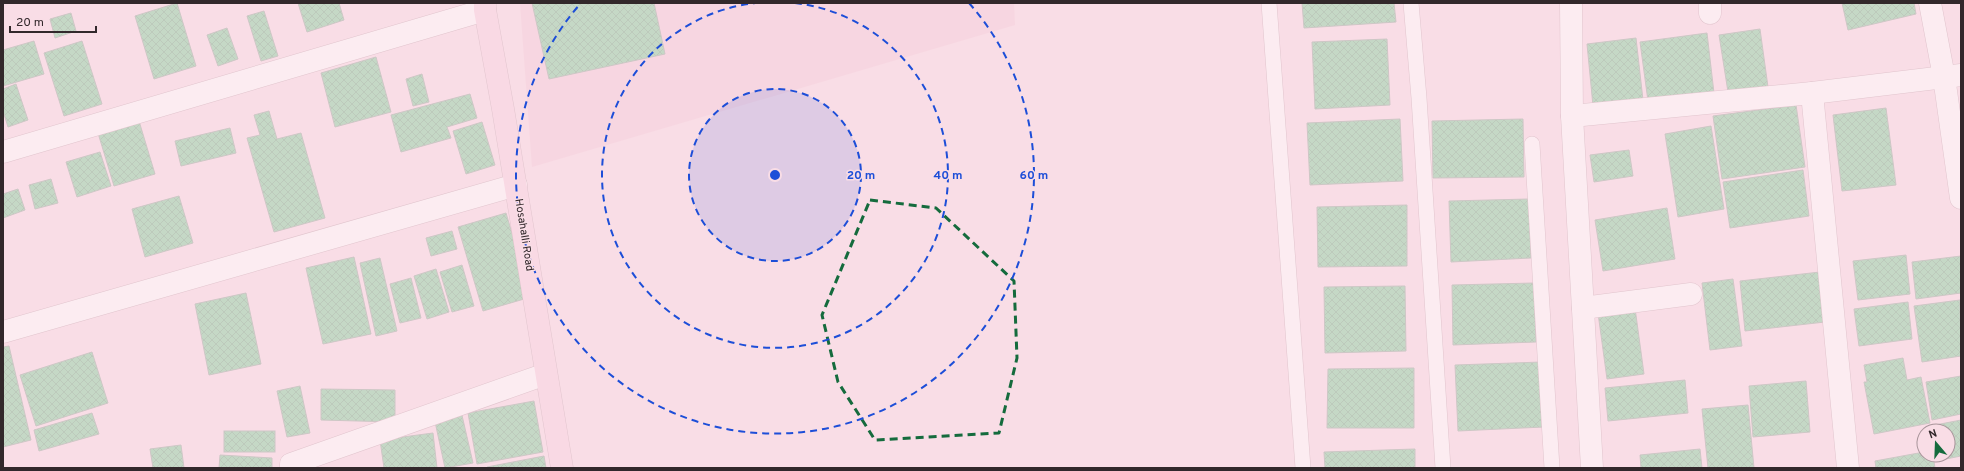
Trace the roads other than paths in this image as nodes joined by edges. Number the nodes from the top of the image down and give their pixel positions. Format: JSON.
{"nodes":[{"id":1,"x":1269,"y":3,"type":"edge"},
{"id":2,"x":1411,"y":3,"type":"edge"},
{"id":3,"x":1571,"y":3,"type":"edge"},
{"id":4,"x":1930,"y":3,"type":"edge"},
{"id":5,"x":485,"y":6,"type":"edge"},
{"id":6,"x":1952,"y":76,"type":"edge"},
{"id":7,"x":1812,"y":93,"type":"junction"},
{"id":8,"x":1572,"y":116,"type":"junction"},
{"id":9,"x":1532,"y":144,"type":"dead end"},
{"id":10,"x":3,"y":152,"type":"edge"},
{"id":11,"x":516,"y":185,"type":"junction"},
{"id":12,"x":1961,"y":198,"type":"edge"},
{"id":13,"x":1691,"y":294,"type":"dead end"},
{"id":14,"x":1583,"y":308,"type":"junction"},
{"id":15,"x":3,"y":332,"type":"edge"},
{"id":16,"x":546,"y":374,"type":"junction"},
{"id":17,"x":291,"y":468,"type":"edge"},
{"id":18,"x":562,"y":468,"type":"edge"},
{"id":19,"x":1303,"y":468,"type":"edge"},
{"id":20,"x":1443,"y":468,"type":"edge"},
{"id":21,"x":1552,"y":468,"type":"edge"},
{"id":22,"x":1592,"y":468,"type":"edge"},
{"id":23,"x":1848,"y":468,"type":"edge"}],
"edges":[{"from":1,"to":19,"type":"lane"},
{"from":2,"to":20,"type":"lane"},
{"from":3,"to":8,"type":"street"},
{"from":4,"to":6,"type":"street"},
{"from":5,"to":10,"type":"street"},
{"from":5,"to":11,"type":"street","name":"Hosahalli Road"},
{"from":6,"to":7,"type":"street"},
{"from":6,"to":12,"type":"street"},
{"from":7,"to":8,"type":"street"},
{"from":7,"to":23,"type":"street"},
{"from":8,"to":14,"type":"street"},
{"from":9,"to":21,"type":"lane"},
{"from":11,"to":15,"type":"street"},
{"from":11,"to":16,"type":"street","name":"Hosahalli Road"},
{"from":13,"to":14,"type":"street"},
{"from":14,"to":22,"type":"street"},
{"from":16,"to":17,"type":"street"},
{"from":16,"to":18,"type":"street","name":"Hosahalli Road"}]}
